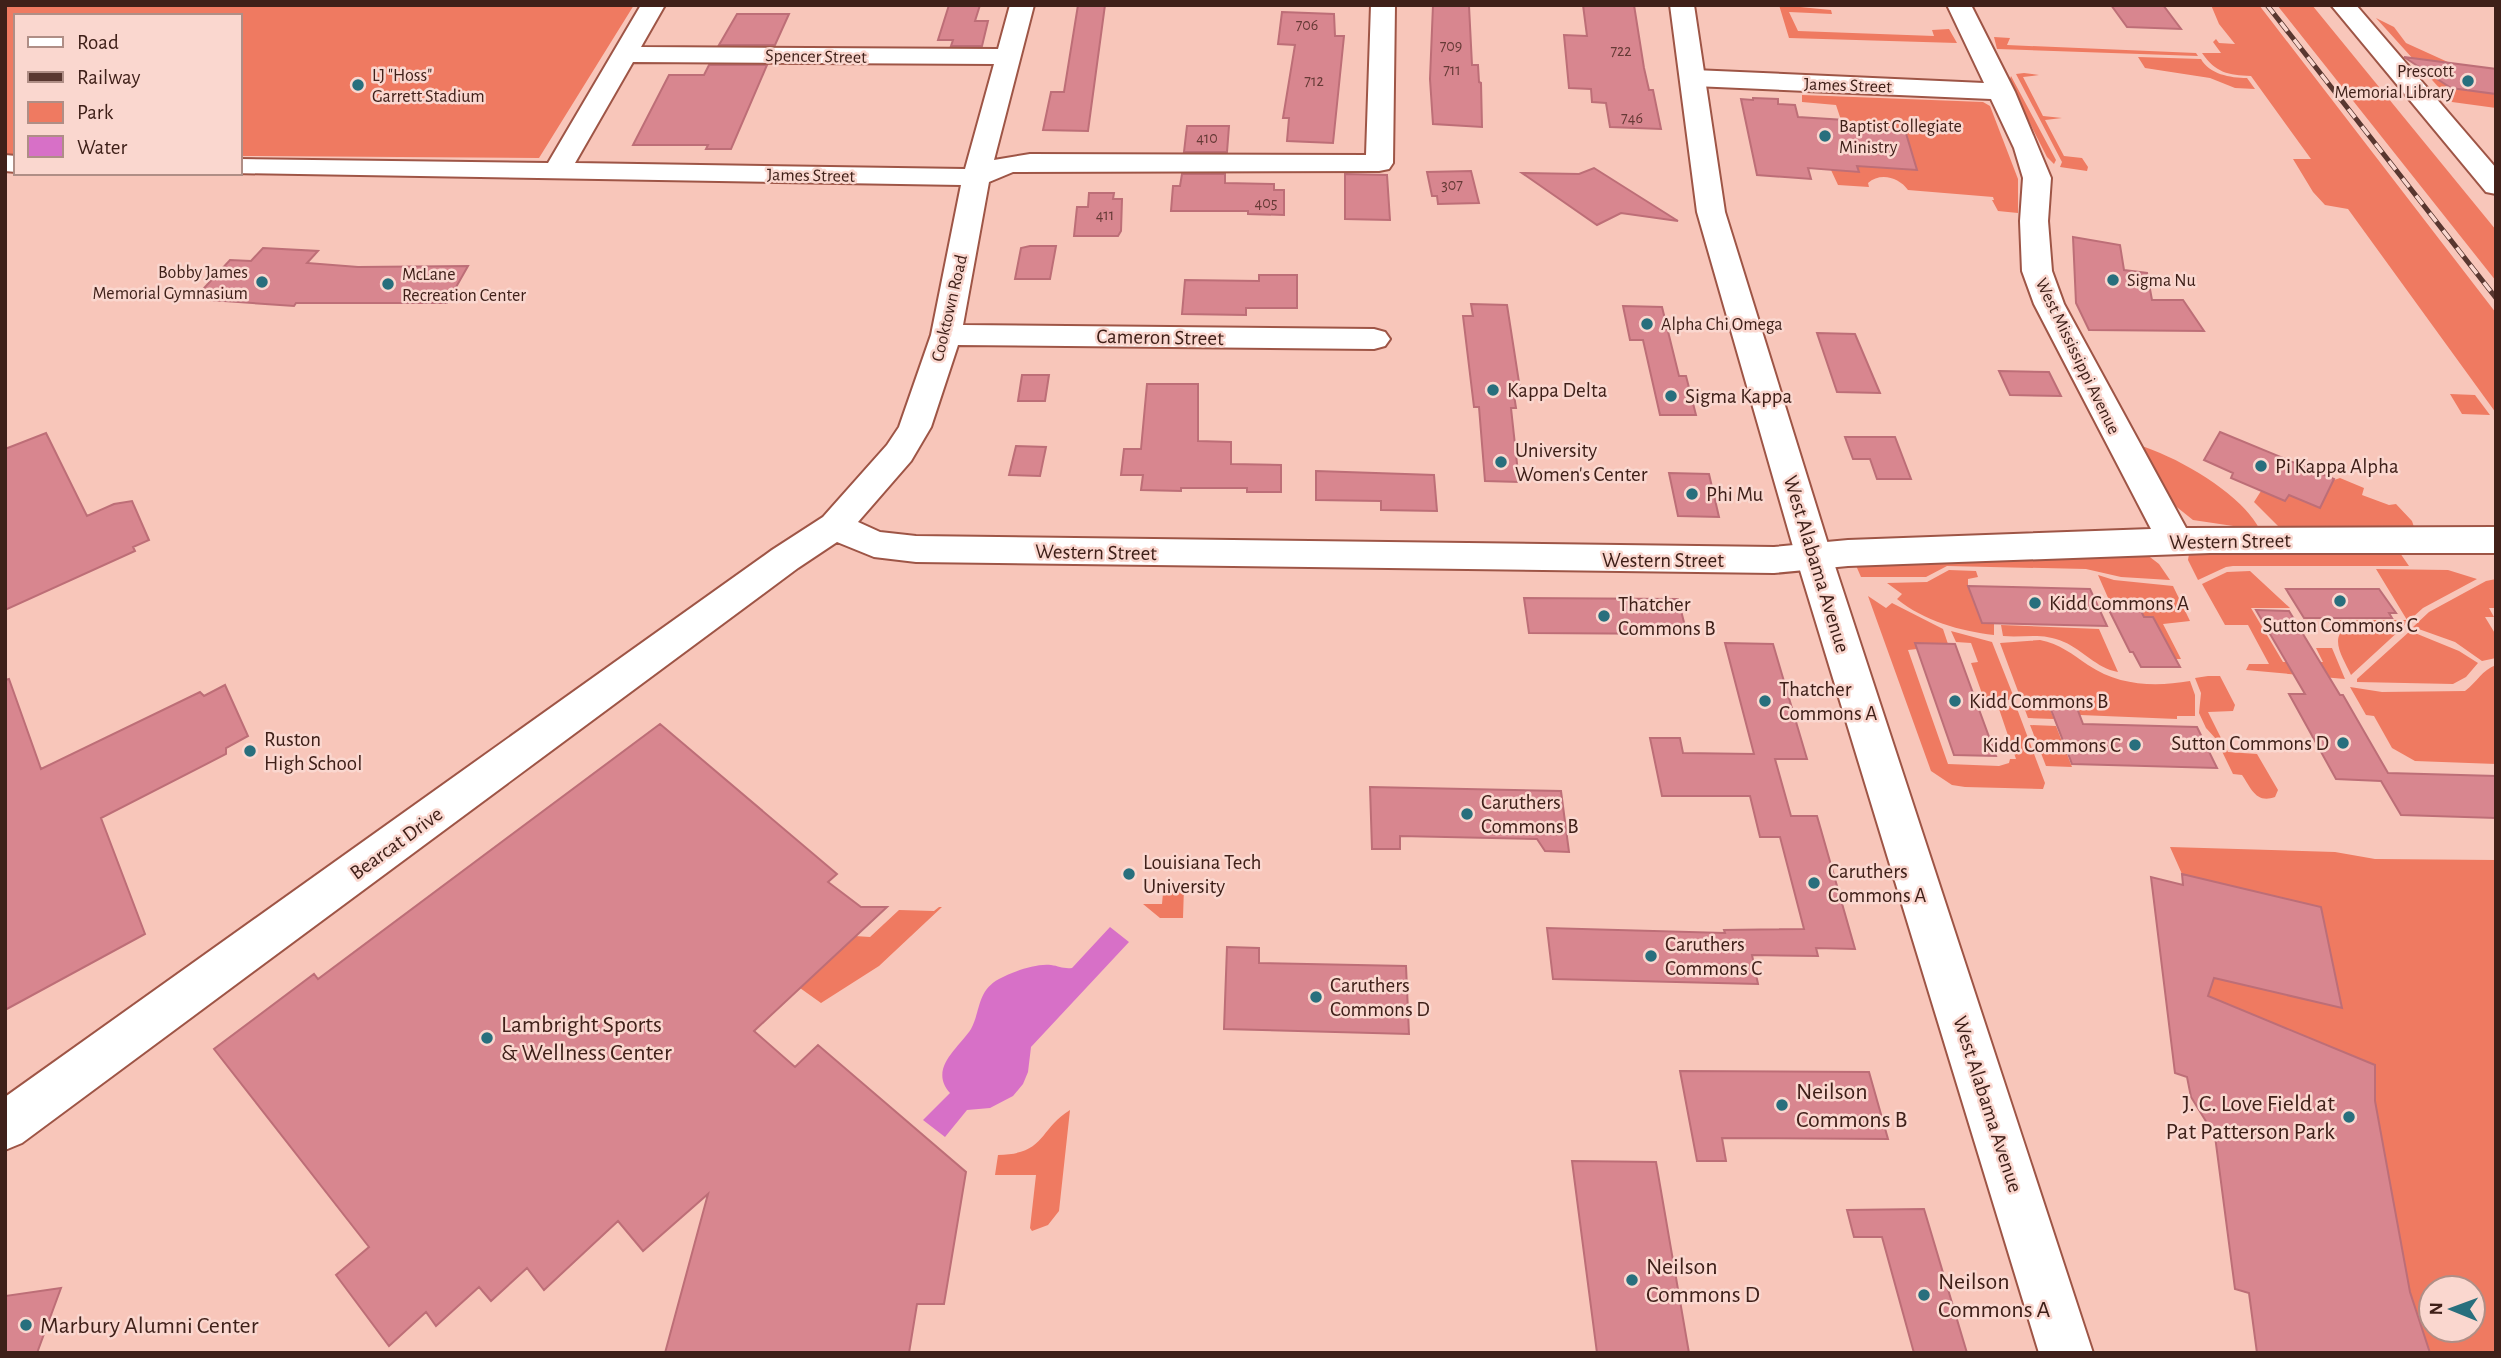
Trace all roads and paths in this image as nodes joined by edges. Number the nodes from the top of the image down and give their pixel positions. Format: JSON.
{"nodes":[{"id":1,"x":653,"y":5,"type":"edge"},
{"id":2,"x":1022,"y":5,"type":"edge"},
{"id":3,"x":1383,"y":5,"type":"edge"},
{"id":4,"x":1682,"y":5,"type":"edge"},
{"id":5,"x":1959,"y":5,"type":"edge"},
{"id":6,"x":2343,"y":5,"type":"edge"},
{"id":7,"x":624,"y":54,"type":"junction"},
{"id":8,"x":1008,"y":57,"type":"junction"},
{"id":9,"x":1694,"y":78,"type":"junction"},
{"id":10,"x":2002,"y":92,"type":"junction"},
{"id":11,"x":242,"y":167,"type":"edge"},
{"id":12,"x":558,"y":170,"type":"junction"},
{"id":13,"x":976,"y":177,"type":"junction"},
{"id":14,"x":2496,"y":186,"type":"edge"},
{"id":15,"x":946,"y":335,"type":"junction"},
{"id":16,"x":1374,"y":339,"type":"dead end"},
{"id":17,"x":835,"y":526,"type":"junction"},
{"id":18,"x":2496,"y":540,"type":"edge"},
{"id":19,"x":2175,"y":541,"type":"junction"},
{"id":20,"x":1814,"y":557,"type":"junction"},
{"id":21,"x":785,"y":559,"type":"joint"},
{"id":22,"x":5,"y":1126,"type":"edge"},
{"id":23,"x":2066,"y":1353,"type":"edge"}],
"edges":[{"from":1,"to":7,"type":"street"},
{"from":2,"to":8,"type":"street","name":"Cooktown Road"},
{"from":3,"to":13,"type":"street","name":"James Street"},
{"from":4,"to":9,"type":"street","name":"West Alabama Avenue"},
{"from":5,"to":10,"type":"street","name":"West Mississippi Avenue"},
{"from":6,"to":14,"type":"street"},
{"from":7,"to":8,"type":"street","name":"Spencer Street"},
{"from":7,"to":12,"type":"street"},
{"from":8,"to":13,"type":"street","name":"Cooktown Road"},
{"from":9,"to":10,"type":"street","name":"James Street"},
{"from":9,"to":20,"type":"street","name":"West Alabama Avenue"},
{"from":10,"to":19,"type":"street","name":"West Mississippi Avenue"},
{"from":11,"to":12,"type":"street","name":"James Street"},
{"from":12,"to":13,"type":"street","name":"James Street"},
{"from":13,"to":15,"type":"street","name":"Cooktown Road"},
{"from":15,"to":16,"type":"street","name":"Cameron Street"},
{"from":15,"to":17,"type":"street","name":"Cooktown Road"},
{"from":17,"to":20,"type":"street","name":"Western Street"},
{"from":17,"to":21,"type":"street","name":"Cooktown Road"},
{"from":18,"to":19,"type":"street","name":"Western Street"},
{"from":19,"to":20,"type":"street","name":"Western Street"},
{"from":20,"to":23,"type":"street","name":"West Alabama Avenue"},
{"from":21,"to":22,"type":"street","name":"Bearcat Drive"}]}
